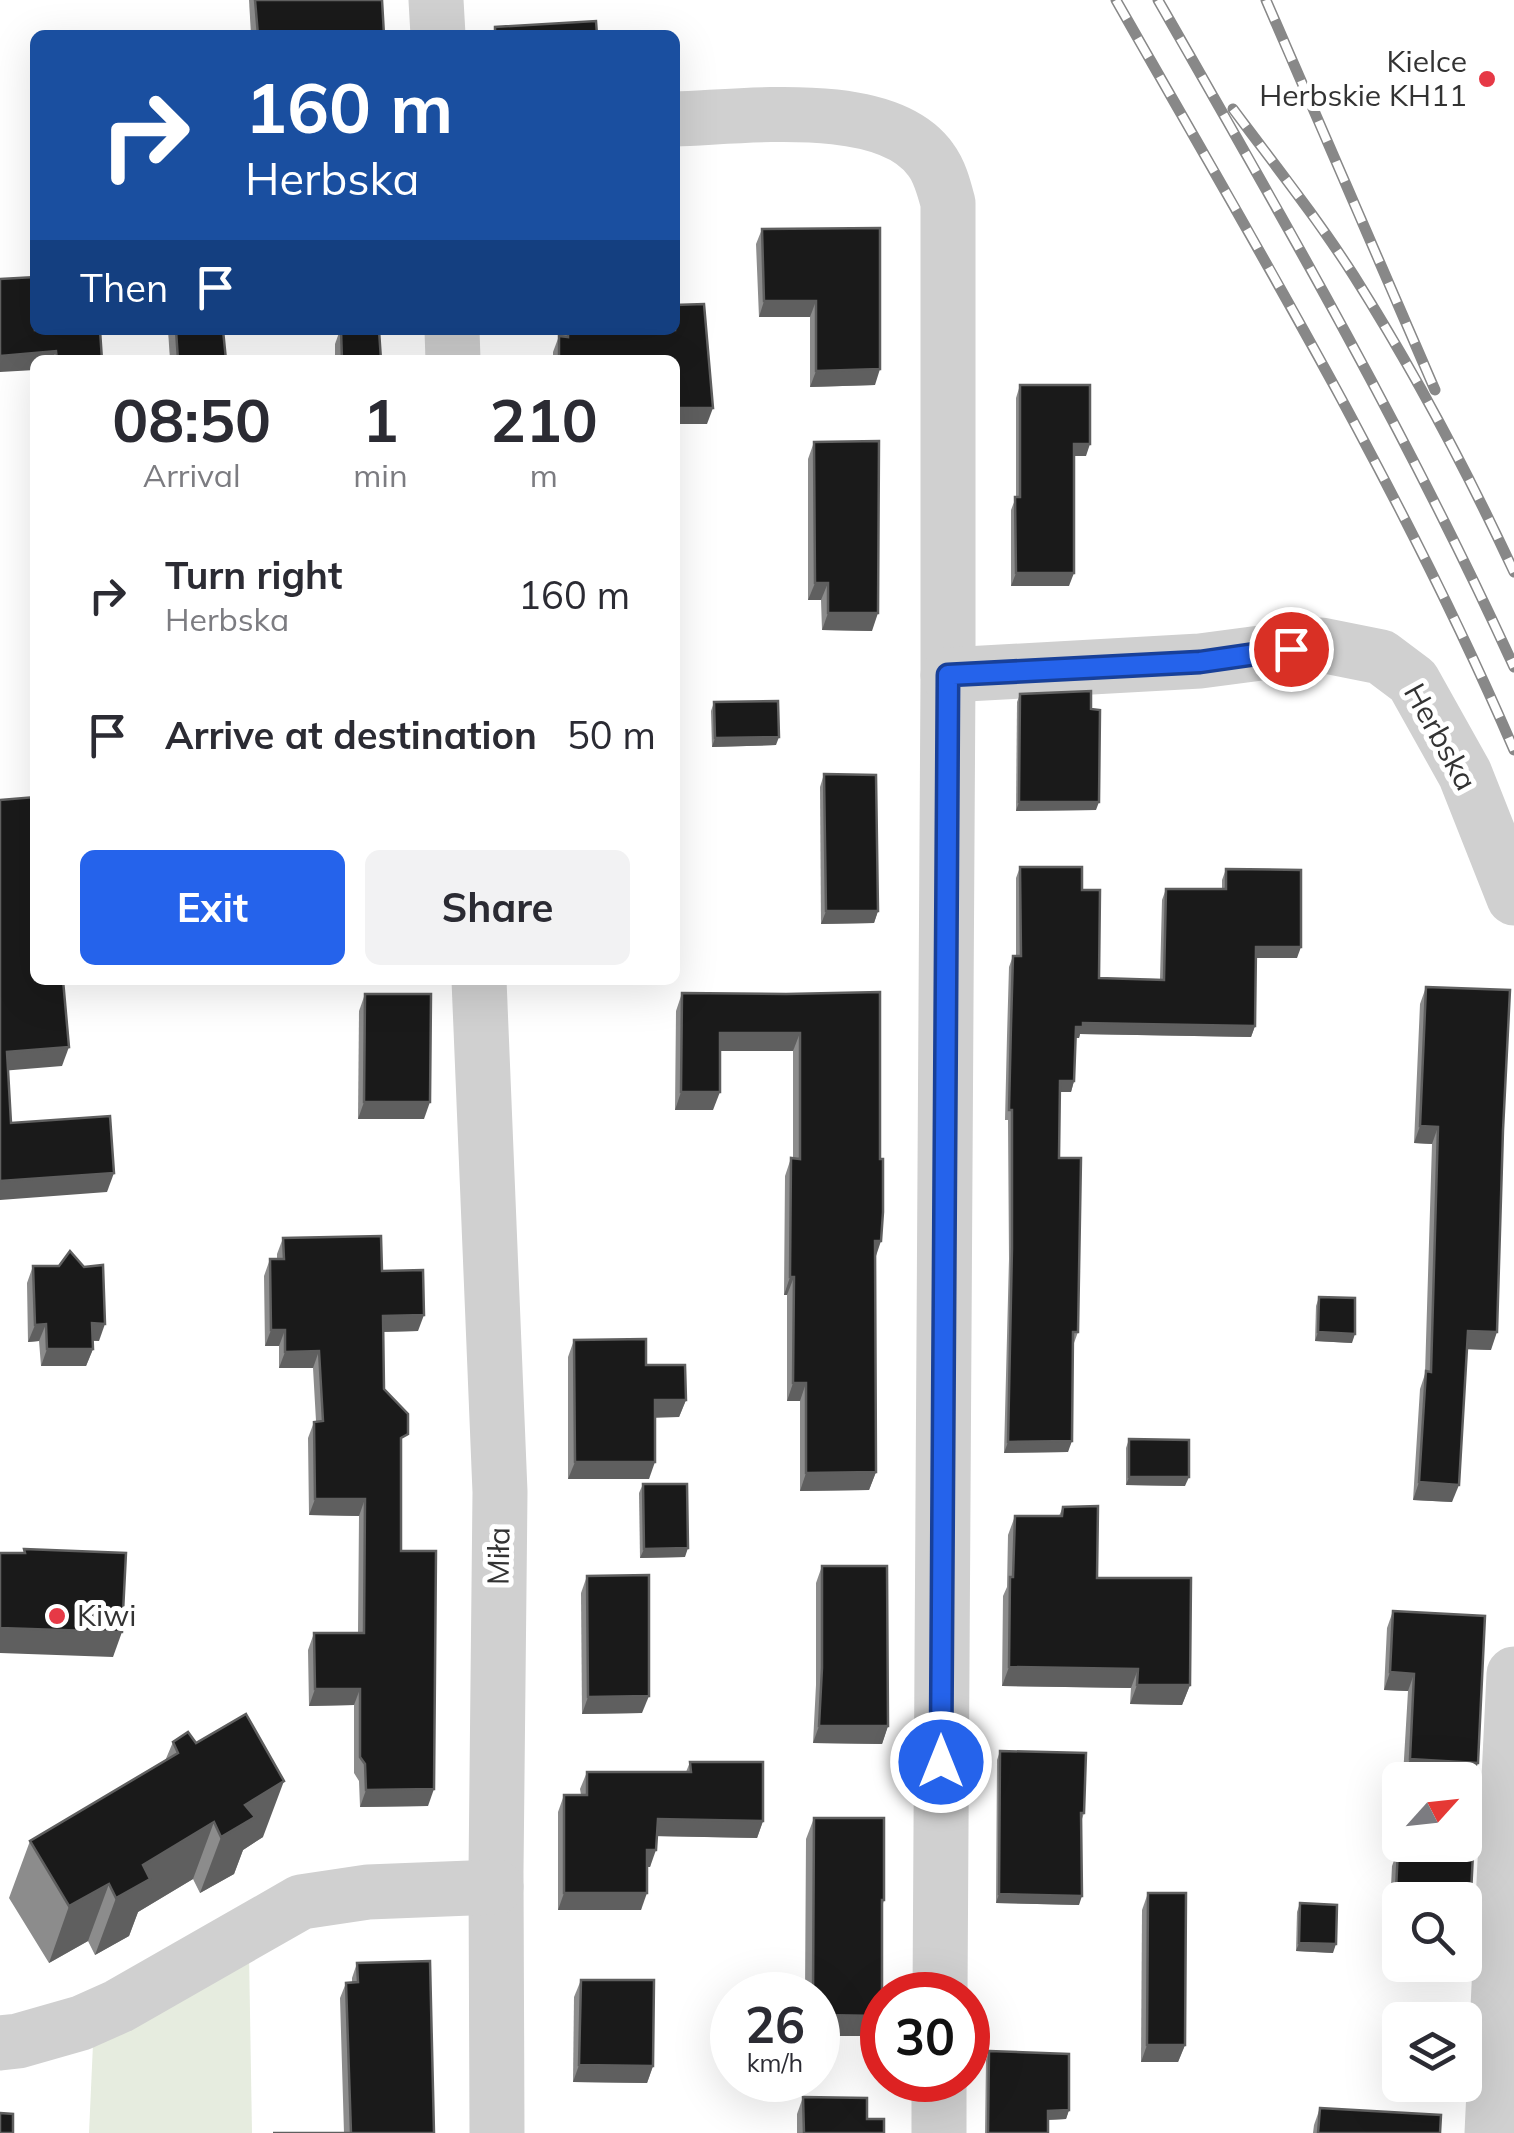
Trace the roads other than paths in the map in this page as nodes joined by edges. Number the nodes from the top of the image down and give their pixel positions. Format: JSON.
{"nodes":[{"id":1,"x":436,"y":0,"type":"edge"},
{"id":2,"x":438,"y":30,"type":"edge"},
{"id":3,"x":680,"y":119,"type":"edge"},
{"id":4,"x":948,"y":675,"type":"junction"},
{"id":5,"x":1514,"y":898,"type":"edge"},
{"id":6,"x":479,"y":985,"type":"edge"},
{"id":7,"x":1514,"y":1674,"type":"edge"},
{"id":8,"x":496,"y":1888,"type":"junction"},
{"id":9,"x":940,"y":1972,"type":"edge"},
{"id":10,"x":0,"y":2042,"type":"edge"},
{"id":11,"x":939,"y":2102,"type":"edge"},
{"id":12,"x":497,"y":2133,"type":"edge"},
{"id":13,"x":939,"y":2133,"type":"edge"},
{"id":14,"x":1492,"y":2133,"type":"edge"}],
"edges":[{"from":1,"to":2,"type":"street"},
{"from":3,"to":4,"type":"street"},
{"from":4,"to":5,"type":"street","name":"Herbska"},
{"from":4,"to":9,"type":"street"},
{"from":6,"to":8,"type":"street","name":"Miła"},
{"from":7,"to":14,"type":"street"},
{"from":8,"to":10,"type":"street"},
{"from":8,"to":12,"type":"street","name":"Miła"},
{"from":11,"to":13,"type":"street"}]}
